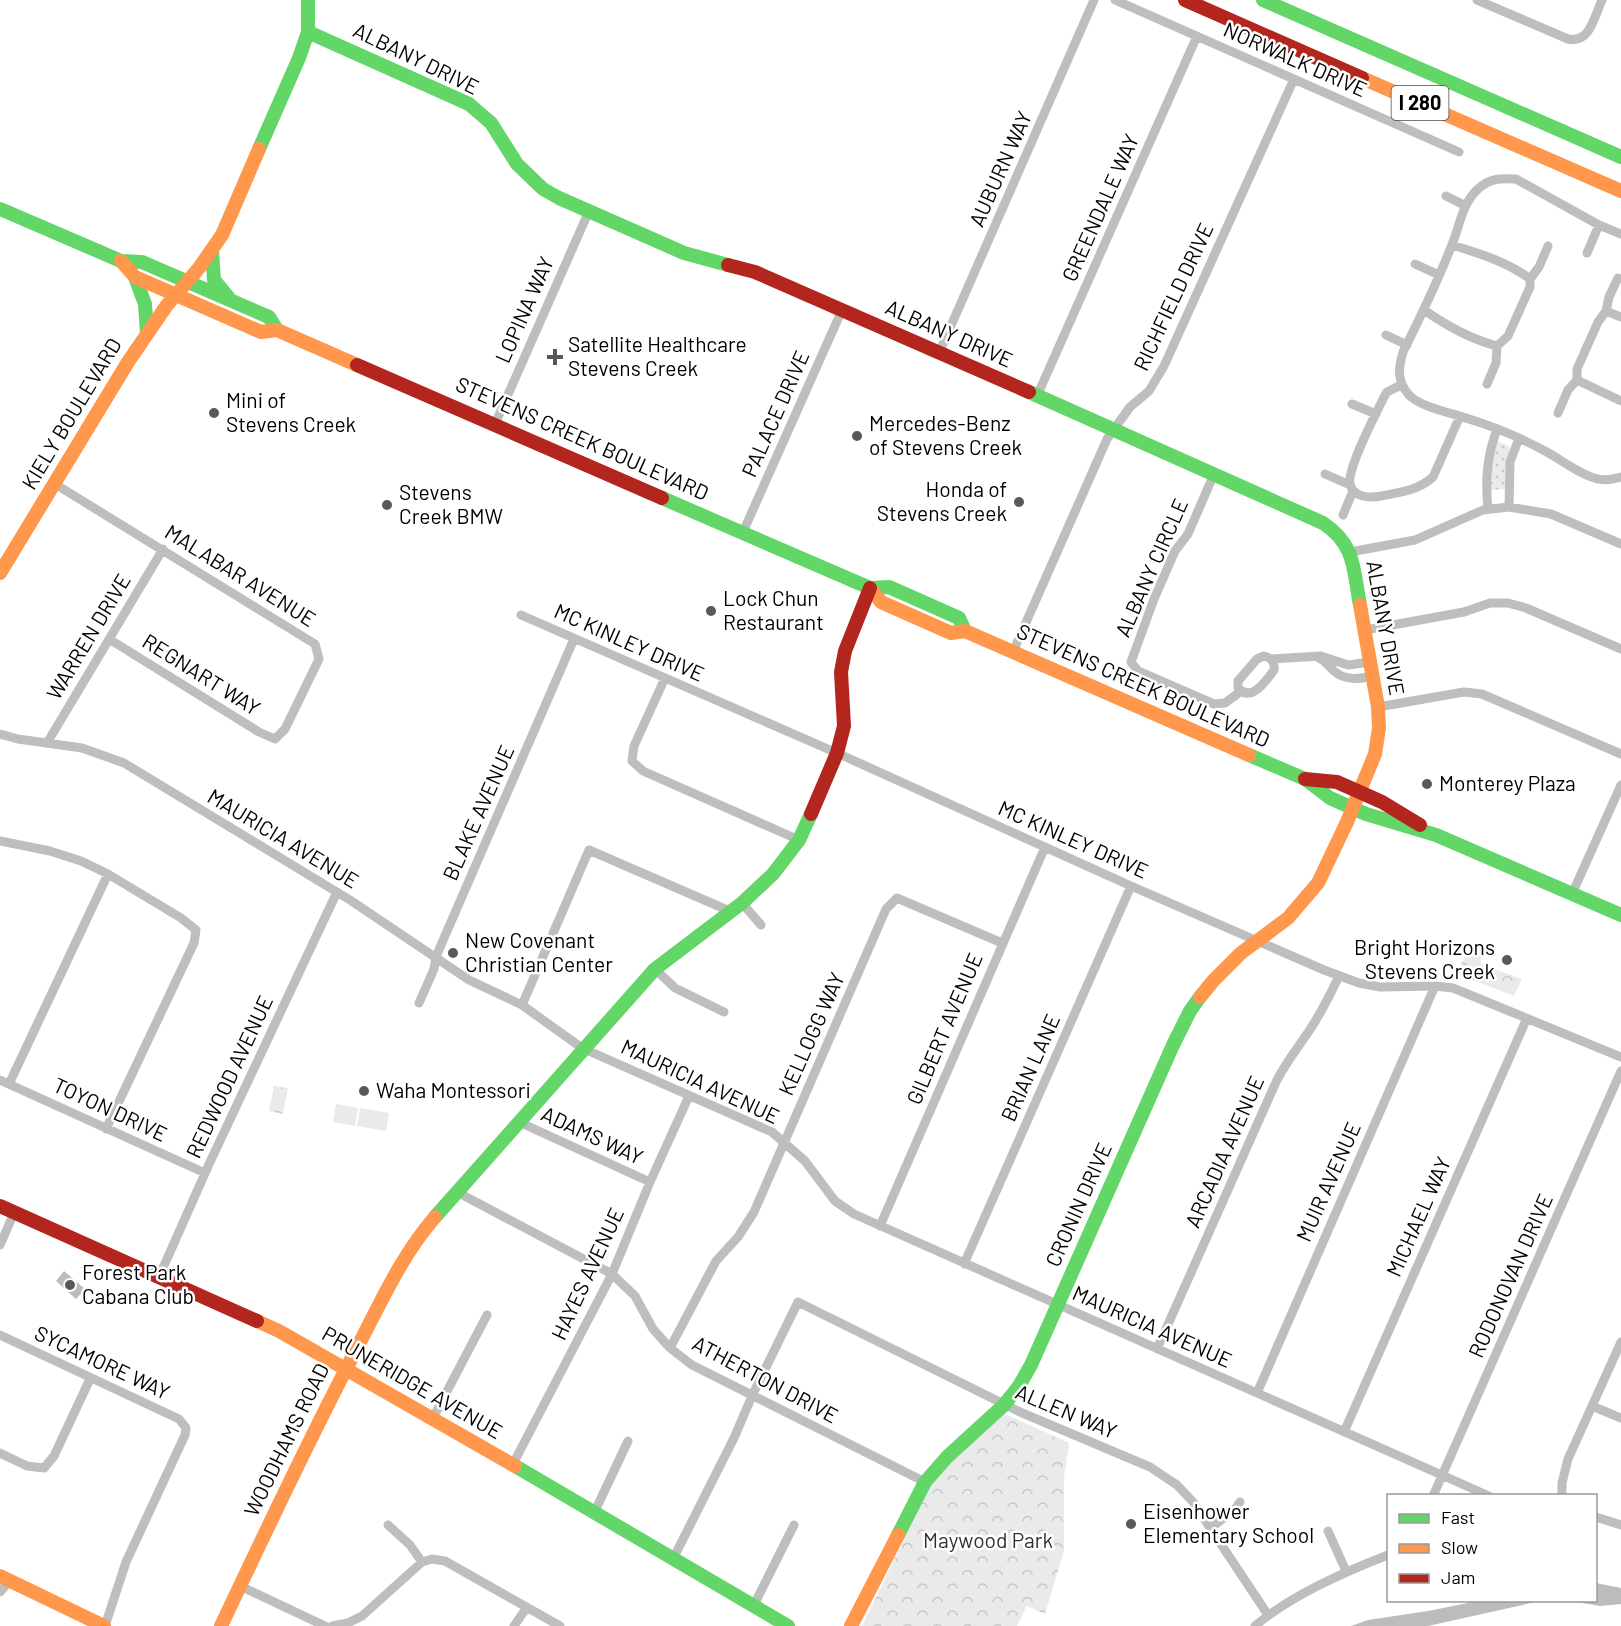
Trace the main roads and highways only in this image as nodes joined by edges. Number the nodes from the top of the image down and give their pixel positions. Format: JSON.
{"nodes":[{"id":1,"x":309,"y":0,"type":"edge"},
{"id":2,"x":1185,"y":0,"type":"edge"},
{"id":3,"x":1263,"y":0,"type":"edge"},
{"id":4,"x":308,"y":32,"type":"junction"},
{"id":5,"x":1621,"y":157,"type":"edge"},
{"id":6,"x":1621,"y":191,"type":"edge"},
{"id":7,"x":0,"y":209,"type":"edge"},
{"id":8,"x":212,"y":251,"type":"junction"},
{"id":9,"x":121,"y":261,"type":"junction"},
{"id":10,"x":135,"y":277,"type":"junction"},
{"id":11,"x":188,"y":282,"type":"junction"},
{"id":12,"x":177,"y":294,"type":"junction"},
{"id":13,"x":233,"y":302,"type":"junction"},
{"id":14,"x":277,"y":330,"type":"junction"},
{"id":15,"x":147,"y":333,"type":"junction"},
{"id":16,"x":0,"y":573,"type":"edge"},
{"id":17,"x":870,"y":588,"type":"junction"},
{"id":18,"x":1305,"y":779,"type":"junction"},
{"id":19,"x":1359,"y":792,"type":"junction"},
{"id":20,"x":1353,"y":808,"type":"junction"},
{"id":21,"x":1436,"y":835,"type":"junction"},
{"id":22,"x":1621,"y":915,"type":"edge"},
{"id":23,"x":0,"y":1206,"type":"edge"},
{"id":24,"x":345,"y":1368,"type":"junction"},
{"id":25,"x":5,"y":1578,"type":"edge"},
{"id":26,"x":779,"y":1624,"type":"edge"},
{"id":27,"x":105,"y":1626,"type":"edge"},
{"id":28,"x":221,"y":1626,"type":"edge"},
{"id":29,"x":851,"y":1626,"type":"edge"}],
"edges":[{"from":1,"to":4,"type":"main road","name":"KIELY BOULEVARD"},
{"from":2,"to":6,"type":"main road","number":"I 280"},
{"from":3,"to":5,"type":"main road","number":"I 280"},
{"from":4,"to":8,"type":"main road","name":"KIELY BOULEVARD"},
{"from":4,"to":19,"type":"main road","name":"ALBANY DRIVE"},
{"from":7,"to":9,"type":"main road","name":"STEVENS CREEK BOULEVARD"},
{"from":8,"to":11,"type":"main road","name":"KIELY BOULEVARD"},
{"from":8,"to":13,"type":"main road"},
{"from":9,"to":10,"type":"main road","name":"STEVENS CREEK BOULEVARD"},
{"from":9,"to":11,"type":"main road","name":"STEVENS CREEK BOULEVARD"},
{"from":10,"to":12,"type":"main road","name":"STEVENS CREEK BOULEVARD"},
{"from":10,"to":15,"type":"main road"},
{"from":11,"to":12,"type":"main road","name":"KIELY BOULEVARD"},
{"from":11,"to":13,"type":"main road","name":"STEVENS CREEK BOULEVARD"},
{"from":12,"to":14,"type":"main road","name":"STEVENS CREEK BOULEVARD"},
{"from":12,"to":15,"type":"main road","name":"KIELY BOULEVARD"},
{"from":13,"to":14,"type":"main road","name":"STEVENS CREEK BOULEVARD"},
{"from":14,"to":17,"type":"main road","name":"STEVENS CREEK BOULEVARD"},
{"from":15,"to":16,"type":"main road","name":"KIELY BOULEVARD"},
{"from":17,"to":18,"type":"main road","name":"STEVENS CREEK BOULEVARD"},
{"from":17,"to":24,"type":"main road","name":"WOODHAMS ROAD"},
{"from":18,"to":19,"type":"main road","name":"STEVENS CREEK BOULEVARD"},
{"from":18,"to":20,"type":"main road","name":"STEVENS CREEK BOULEVARD"},
{"from":19,"to":20,"type":"main road","name":"ALBANY DRIVE"},
{"from":19,"to":21,"type":"main road","name":"STEVENS CREEK BOULEVARD"},
{"from":20,"to":21,"type":"main road","name":"STEVENS CREEK BOULEVARD"},
{"from":20,"to":29,"type":"main road","name":"CRONIN DRIVE"},
{"from":21,"to":22,"type":"main road","name":"STEVENS CREEK BOULEVARD"},
{"from":23,"to":24,"type":"main road","name":"PRUNERIDGE AVENUE"},
{"from":24,"to":26,"type":"main road","name":"PRUNERIDGE AVENUE"},
{"from":24,"to":28,"type":"main road","name":"WOODHAMS ROAD"},
{"from":25,"to":27,"type":"main road"}]}
